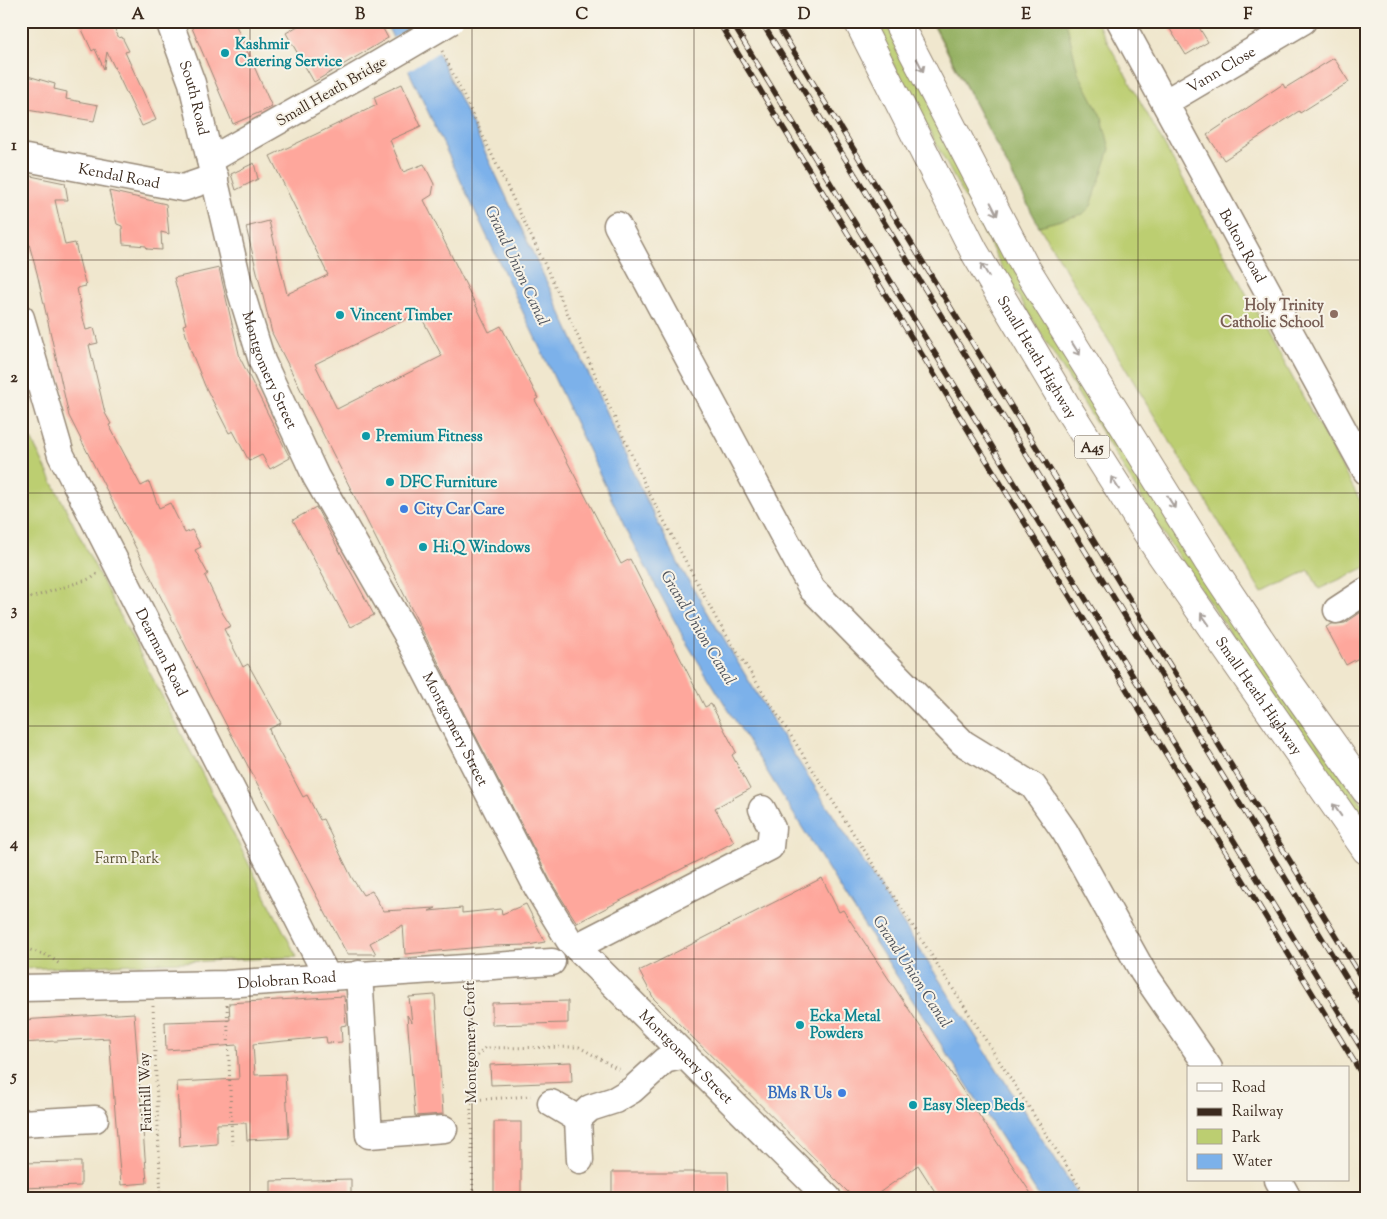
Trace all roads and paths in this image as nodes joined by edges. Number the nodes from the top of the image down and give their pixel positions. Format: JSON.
{"nodes":[{"id":1,"x":169,"y":21,"type":"edge"},
{"id":2,"x":451,"y":21,"type":"edge"},
{"id":3,"x":858,"y":21,"type":"edge"},
{"id":4,"x":897,"y":21,"type":"edge"},
{"id":5,"x":1120,"y":21,"type":"edge"},
{"id":6,"x":1303,"y":21,"type":"edge"},
{"id":7,"x":440,"y":47,"type":"dead end"},
{"id":8,"x":1166,"y":102,"type":"junction"},
{"id":9,"x":21,"y":157,"type":"edge"},
{"id":10,"x":212,"y":169,"type":"junction"},
{"id":11,"x":617,"y":225,"type":"dead end"},
{"id":12,"x":21,"y":318,"type":"edge"},
{"id":13,"x":1366,"y":471,"type":"edge"},
{"id":14,"x":115,"y":561,"type":"junction"},
{"id":15,"x":1366,"y":591,"type":"edge"},
{"id":16,"x":21,"y":601,"type":"edge"},
{"id":17,"x":1337,"y":610,"type":"dead end"},
{"id":18,"x":1366,"y":791,"type":"edge"},
{"id":19,"x":762,"y":809,"type":"dead end"},
{"id":20,"x":1366,"y":850,"type":"edge"},
{"id":21,"x":21,"y":947,"type":"edge"},
{"id":22,"x":576,"y":947,"type":"junction"},
{"id":23,"x":552,"y":962,"type":"dead end"},
{"id":24,"x":468,"y":968,"type":"junction"},
{"id":25,"x":360,"y":974,"type":"junction"},
{"id":26,"x":327,"y":976,"type":"junction"},
{"id":27,"x":226,"y":984,"type":"junction"},
{"id":28,"x":65,"y":986,"type":"junction"},
{"id":29,"x":152,"y":986,"type":"junction"},
{"id":30,"x":21,"y":988,"type":"edge"},
{"id":31,"x":685,"y":1054,"type":"junction"},
{"id":32,"x":470,"y":1063,"type":"junction"},
{"id":33,"x":1208,"y":1066,"type":"edge"},
{"id":34,"x":641,"y":1081,"type":"junction"},
{"id":35,"x":471,"y":1100,"type":"junction"},
{"id":36,"x":551,"y":1103,"type":"joint"},
{"id":37,"x":95,"y":1119,"type":"dead end"},
{"id":38,"x":578,"y":1119,"type":"junction"},
{"id":39,"x":21,"y":1123,"type":"edge"},
{"id":40,"x":444,"y":1129,"type":"dead end"},
{"id":41,"x":232,"y":1144,"type":"dead end"},
{"id":42,"x":580,"y":1160,"type":"dead end"},
{"id":43,"x":1279,"y":1182,"type":"edge"},
{"id":44,"x":161,"y":1198,"type":"edge"},
{"id":45,"x":473,"y":1198,"type":"edge"},
{"id":46,"x":828,"y":1198,"type":"edge"},
{"id":47,"x":1087,"y":1198,"type":"edge"},
{"id":48,"x":1288,"y":1198,"type":"edge"}],
"edges":[{"from":1,"to":10,"type":"street","name":"South Road"},
{"from":2,"to":10,"type":"street","name":"Small Heath Bridge","bridge":true},
{"from":20,"to":3,"type":"highway","name":"Small Heath Highway","number":"A45","one_way":true},
{"from":4,"to":18,"type":"highway","number":"A45","one_way":true},
{"from":5,"to":8,"type":"street","name":"Bolton Road"},
{"from":6,"to":8,"type":"street","name":"Vann Close"},
{"from":7,"to":47,"type":"path"},
{"from":8,"to":13,"type":"street","name":"Bolton Road"},
{"from":9,"to":10,"type":"street","name":"Kendal Road"},
{"from":10,"to":22,"type":"street","name":"Montgomery Street"},
{"from":11,"to":33,"type":"street"},
{"from":12,"to":14,"type":"street","name":"Dearman Road"},
{"from":14,"to":16,"type":"path"},
{"from":14,"to":26,"type":"street","name":"Dearman Road"},
{"from":15,"to":17,"type":"street"},
{"from":19,"to":22,"type":"street"},
{"from":21,"to":28,"type":"path"},
{"from":22,"to":31,"type":"street","name":"Montgomery Street"},
{"from":23,"to":24,"type":"street","name":"Dolobran Road"},
{"from":24,"to":25,"type":"street","name":"Dolobran Road"},
{"from":24,"to":32,"type":"path","name":"Montgomery Croft"},
{"from":25,"to":26,"type":"street","name":"Dolobran Road"},
{"from":25,"to":40,"type":"street"},
{"from":26,"to":27,"type":"street","name":"Dolobran Road"},
{"from":27,"to":29,"type":"street","name":"Dolobran Road"},
{"from":27,"to":41,"type":"path"},
{"from":28,"to":29,"type":"street","name":"Dolobran Road"},
{"from":28,"to":30,"type":"street","name":"Dolobran Road"},
{"from":29,"to":44,"type":"path","name":"Fairhill Way"},
{"from":31,"to":34,"type":"street"},
{"from":31,"to":46,"type":"street","name":"Montgomery Street"},
{"from":32,"to":34,"type":"path"},
{"from":32,"to":35,"type":"path","name":"Montgomery Croft"},
{"from":34,"to":38,"type":"street"},
{"from":35,"to":36,"type":"path"},
{"from":35,"to":45,"type":"path","name":"Montgomery Croft"},
{"from":36,"to":38,"type":"street"},
{"from":37,"to":39,"type":"street"},
{"from":38,"to":42,"type":"street"},
{"from":43,"to":48,"type":"street"}]}
